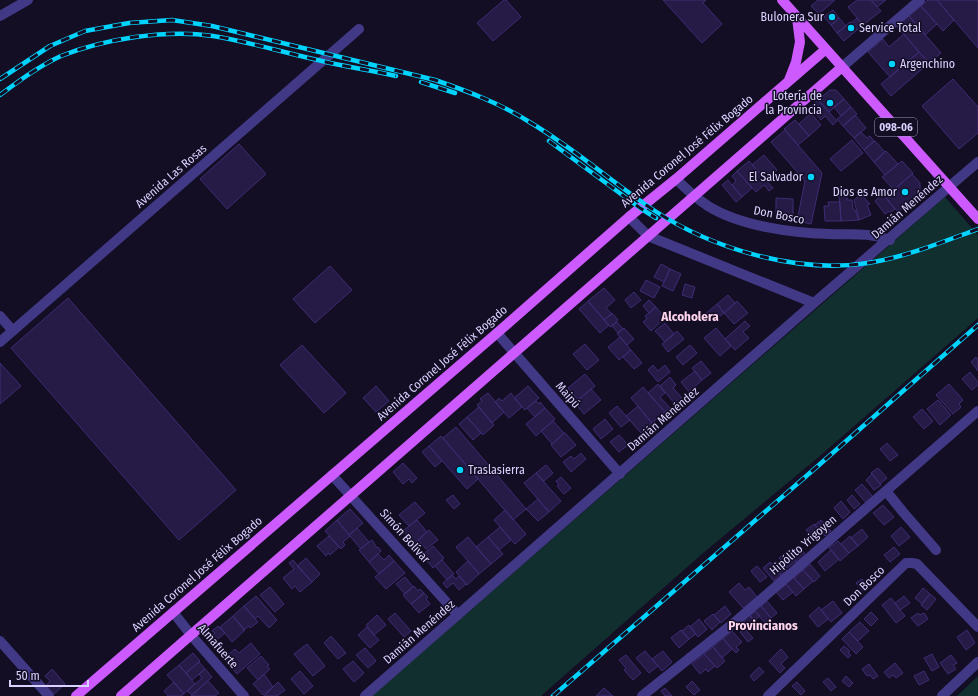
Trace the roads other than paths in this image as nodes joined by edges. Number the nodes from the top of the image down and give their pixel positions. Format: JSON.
{"nodes":[{"id":1,"x":28,"y":0,"type":"edge"},
{"id":2,"x":782,"y":0,"type":"edge"},
{"id":3,"x":920,"y":0,"type":"edge"},
{"id":4,"x":0,"y":16,"type":"edge"},
{"id":5,"x":797,"y":18,"type":"junction"},
{"id":6,"x":360,"y":29,"type":"dead end"},
{"id":7,"x":826,"y":49,"type":"junction"},
{"id":8,"x":842,"y":68,"type":"junction"},
{"id":9,"x":788,"y":82,"type":"junction"},
{"id":10,"x":978,"y":162,"type":"edge"},
{"id":11,"x":676,"y":179,"type":"junction"},
{"id":12,"x":950,"y":187,"type":"junction"},
{"id":13,"x":694,"y":196,"type":"junction"},
{"id":14,"x":629,"y":217,"type":"junction"},
{"id":15,"x":978,"y":219,"type":"edge"},
{"id":16,"x":648,"y":236,"type":"junction"},
{"id":17,"x":890,"y":240,"type":"junction"},
{"id":18,"x":814,"y":304,"type":"junction"},
{"id":19,"x":0,"y":316,"type":"edge"},
{"id":20,"x":13,"y":331,"type":"junction"},
{"id":21,"x":497,"y":333,"type":"junction"},
{"id":22,"x":0,"y":342,"type":"edge"},
{"id":23,"x":514,"y":354,"type":"junction"},
{"id":24,"x":978,"y":411,"type":"edge"},
{"id":25,"x":620,"y":474,"type":"junction"},
{"id":26,"x":332,"y":475,"type":"junction"},
{"id":27,"x":886,"y":491,"type":"junction"},
{"id":28,"x":352,"y":495,"type":"junction"},
{"id":29,"x":936,"y":550,"type":"dead end"},
{"id":30,"x":173,"y":612,"type":"junction"},
{"id":31,"x":458,"y":615,"type":"junction"},
{"id":32,"x":978,"y":627,"type":"edge"},
{"id":33,"x":191,"y":635,"type":"junction"},
{"id":34,"x":0,"y":641,"type":"edge"},
{"id":35,"x":978,"y":662,"type":"edge"},
{"id":36,"x":49,"y":696,"type":"edge"},
{"id":37,"x":76,"y":696,"type":"edge"},
{"id":38,"x":121,"y":696,"type":"edge"},
{"id":39,"x":244,"y":696,"type":"edge"},
{"id":40,"x":365,"y":696,"type":"edge"},
{"id":41,"x":642,"y":696,"type":"edge"},
{"id":42,"x":768,"y":696,"type":"edge"},
{"id":43,"x":942,"y":696,"type":"edge"}],
"edges":[{"from":1,"to":4,"type":"street"},
{"from":2,"to":5,"type":"main road"},
{"from":3,"to":8,"type":"street"},
{"from":5,"to":7,"type":"main road"},
{"from":5,"to":9,"type":"main road"},
{"from":6,"to":20,"type":"street","name":"Avenida Las Rosas"},
{"from":7,"to":8,"type":"main road"},
{"from":7,"to":9,"type":"main road","name":"Avenida Coronel José Félix Bogado"},
{"from":8,"to":12,"type":"main road","number":"098-06"},
{"from":8,"to":13,"type":"main road"},
{"from":9,"to":11,"type":"main road","name":"Avenida Coronel José Félix Bogado"},
{"from":10,"to":12,"type":"street","name":"Damián Menéndez"},
{"from":11,"to":13,"type":"street","name":"Don Bosco"},
{"from":11,"to":14,"type":"main road","name":"Avenida Coronel José Félix Bogado"},
{"from":12,"to":15,"type":"main road"},
{"from":12,"to":17,"type":"street","name":"Damián Menéndez"},
{"from":13,"to":16,"type":"main road"},
{"from":13,"to":17,"type":"street","name":"Don Bosco"},
{"from":14,"to":16,"type":"street"},
{"from":14,"to":21,"type":"main road","name":"Avenida Coronel José Félix Bogado"},
{"from":16,"to":18,"type":"street"},
{"from":16,"to":23,"type":"main road"},
{"from":17,"to":18,"type":"street","name":"Damián Menéndez"},
{"from":18,"to":25,"type":"street","name":"Damián Menéndez"},
{"from":19,"to":20,"type":"street"},
{"from":20,"to":22,"type":"street","name":"Avenida Las Rosas"},
{"from":21,"to":23,"type":"street","name":"Maipú"},
{"from":21,"to":26,"type":"main road","name":"Avenida Coronel José Félix Bogado"},
{"from":23,"to":25,"type":"street","name":"Maipú"},
{"from":23,"to":28,"type":"main road"},
{"from":24,"to":27,"type":"street","name":"Hipólito Yrigoyen"},
{"from":25,"to":31,"type":"street","name":"Damián Menéndez"},
{"from":26,"to":28,"type":"street","name":"Simón Bolívar"},
{"from":26,"to":30,"type":"main road","name":"Avenida Coronel José Félix Bogado"},
{"from":27,"to":29,"type":"street"},
{"from":27,"to":41,"type":"street","name":"Hipólito Yrigoyen"},
{"from":28,"to":31,"type":"street","name":"Simón Bolívar"},
{"from":28,"to":33,"type":"main road"},
{"from":30,"to":33,"type":"street","name":"Almafuerte"},
{"from":30,"to":37,"type":"main road","name":"Avenida Coronel José Félix Bogado"},
{"from":31,"to":40,"type":"street","name":"Damián Menéndez"},
{"from":32,"to":42,"type":"street","name":"Don Bosco"},
{"from":33,"to":38,"type":"main road"},
{"from":33,"to":39,"type":"street","name":"Almafuerte"},
{"from":34,"to":36,"type":"street"},
{"from":35,"to":43,"type":"street"}]}
